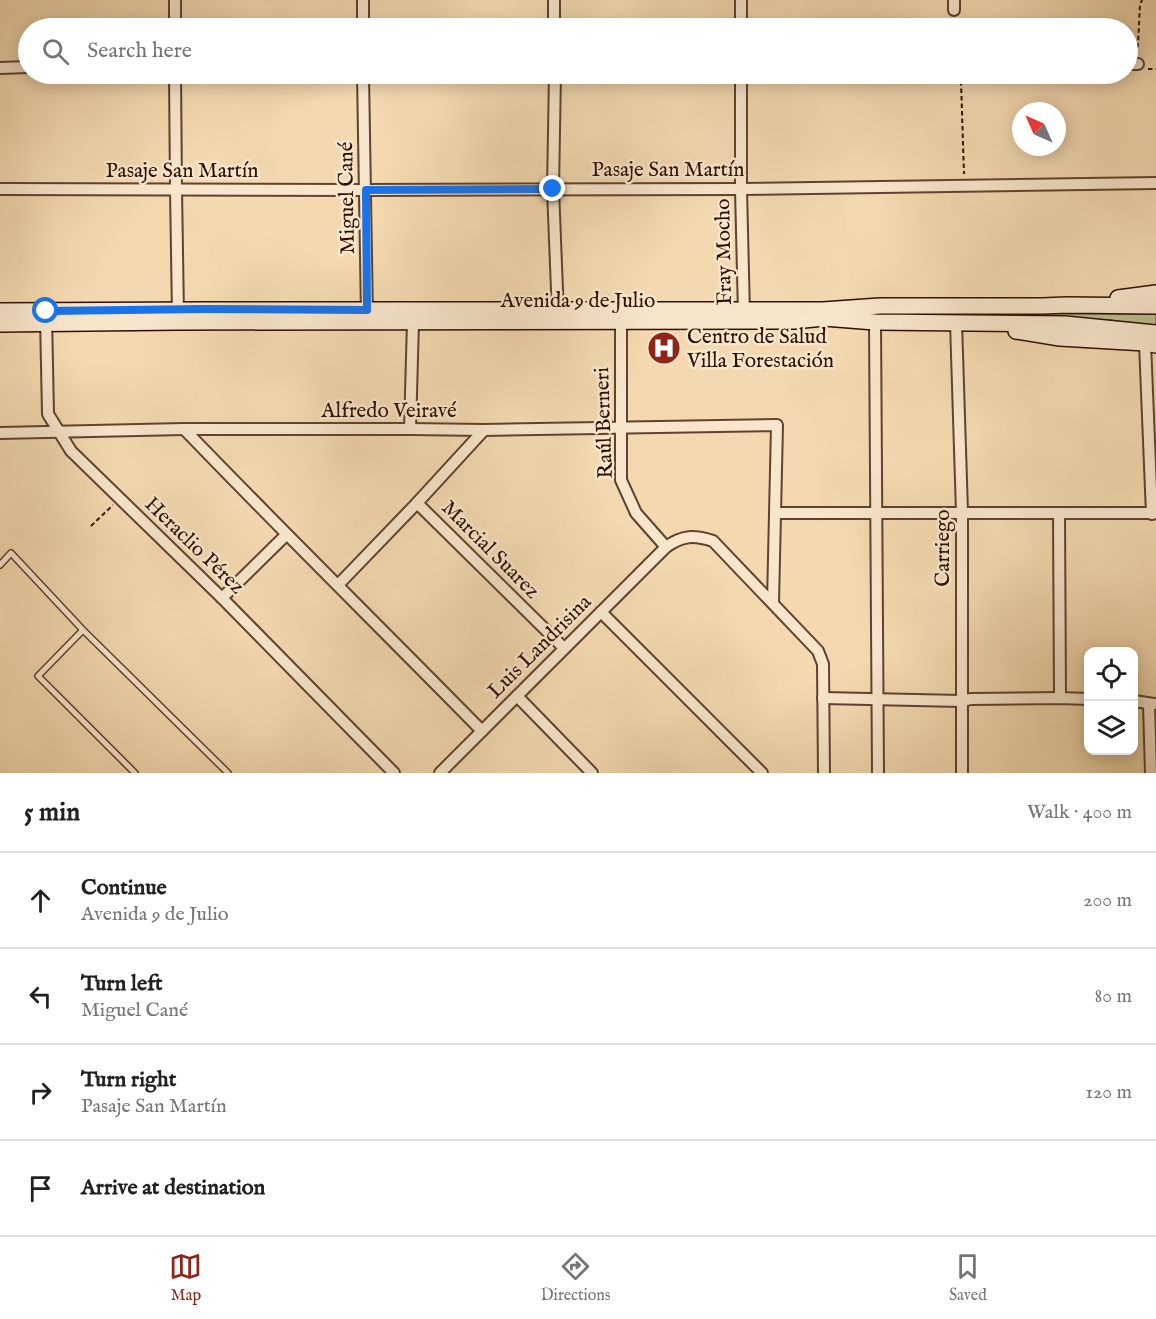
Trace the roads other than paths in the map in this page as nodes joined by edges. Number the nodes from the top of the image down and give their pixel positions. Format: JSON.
{"nodes":[{"id":1,"x":175,"y":0,"type":"edge"},
{"id":2,"x":363,"y":0,"type":"edge"},
{"id":3,"x":554,"y":0,"type":"edge"},
{"id":4,"x":741,"y":0,"type":"edge"},
{"id":5,"x":175,"y":18,"type":"edge"},
{"id":6,"x":363,"y":18,"type":"edge"},
{"id":7,"x":554,"y":18,"type":"edge"},
{"id":8,"x":741,"y":18,"type":"edge"},
{"id":9,"x":18,"y":67,"type":"edge"},
{"id":10,"x":0,"y":68,"type":"edge"},
{"id":11,"x":175,"y":84,"type":"edge"},
{"id":12,"x":363,"y":84,"type":"edge"},
{"id":13,"x":555,"y":84,"type":"edge"},
{"id":14,"x":741,"y":84,"type":"edge"},
{"id":15,"x":1156,"y":183,"type":"edge"},
{"id":16,"x":0,"y":189,"type":"edge"},
{"id":17,"x":176,"y":189,"type":"junction"},
{"id":18,"x":553,"y":189,"type":"junction"},
{"id":19,"x":741,"y":189,"type":"junction"},
{"id":20,"x":366,"y":190,"type":"junction"},
{"id":21,"x":1156,"y":292,"type":"edge"},
{"id":22,"x":1067,"y":304,"type":"junction"},
{"id":23,"x":1156,"y":306,"type":"edge"},
{"id":24,"x":0,"y":311,"type":"edge"},
{"id":25,"x":558,"y":315,"type":"junction"},
{"id":26,"x":744,"y":315,"type":"junction"},
{"id":27,"x":178,"y":316,"type":"junction"},
{"id":28,"x":367,"y":316,"type":"junction"},
{"id":29,"x":46,"y":317,"type":"junction"},
{"id":30,"x":621,"y":321,"type":"junction"},
{"id":31,"x":413,"y":322,"type":"junction"},
{"id":32,"x":875,"y":322,"type":"junction"},
{"id":33,"x":961,"y":322,"type":"junction"},
{"id":34,"x":0,"y":324,"type":"edge"},
{"id":35,"x":1152,"y":340,"type":"edge"},
{"id":36,"x":621,"y":427,"type":"junction"},
{"id":37,"x":184,"y":429,"type":"junction"},
{"id":38,"x":410,"y":429,"type":"junction"},
{"id":39,"x":484,"y":430,"type":"junction"},
{"id":40,"x":59,"y":432,"type":"junction"},
{"id":41,"x":0,"y":433,"type":"edge"},
{"id":42,"x":417,"y":503,"type":"junction"},
{"id":43,"x":962,"y":512,"type":"junction"},
{"id":44,"x":775,"y":513,"type":"junction"},
{"id":45,"x":877,"y":513,"type":"junction"},
{"id":46,"x":1059,"y":514,"type":"junction"},
{"id":47,"x":1154,"y":514,"type":"edge"},
{"id":48,"x":286,"y":535,"type":"junction"},
{"id":49,"x":666,"y":547,"type":"junction"},
{"id":50,"x":0,"y":565,"type":"edge"},
{"id":51,"x":338,"y":585,"type":"junction"},
{"id":52,"x":222,"y":598,"type":"junction"},
{"id":53,"x":773,"y":603,"type":"junction"},
{"id":54,"x":601,"y":612,"type":"junction"},
{"id":55,"x":84,"y":630,"type":"junction"},
{"id":56,"x":564,"y":648,"type":"junction"},
{"id":57,"x":517,"y":696,"type":"junction"},
{"id":58,"x":823,"y":698,"type":"junction"},
{"id":59,"x":1060,"y":698,"type":"junction"},
{"id":60,"x":1084,"y":699,"type":"edge"},
{"id":61,"x":878,"y":700,"type":"junction"},
{"id":62,"x":961,"y":701,"type":"junction"},
{"id":63,"x":1138,"y":702,"type":"edge"},
{"id":64,"x":1153,"y":704,"type":"edge"},
{"id":65,"x":482,"y":731,"type":"junction"},
{"id":66,"x":135,"y":773,"type":"edge"},
{"id":67,"x":228,"y":773,"type":"edge"},
{"id":68,"x":394,"y":773,"type":"edge"},
{"id":69,"x":440,"y":773,"type":"edge"},
{"id":70,"x":592,"y":773,"type":"edge"},
{"id":71,"x":762,"y":773,"type":"edge"},
{"id":72,"x":824,"y":773,"type":"edge"},
{"id":73,"x":878,"y":773,"type":"edge"},
{"id":74,"x":962,"y":773,"type":"edge"},
{"id":75,"x":1151,"y":773,"type":"edge"}],
"edges":[{"from":1,"to":5,"type":"street"},
{"from":2,"to":6,"type":"street"},
{"from":3,"to":7,"type":"street"},
{"from":4,"to":8,"type":"street"},
{"from":9,"to":10,"type":"street"},
{"from":11,"to":17,"type":"street"},
{"from":12,"to":20,"type":"street","name":"Miguel Cané"},
{"from":13,"to":18,"type":"street"},
{"from":14,"to":19,"type":"street","name":"Fray Mocho"},
{"from":15,"to":19,"type":"street","name":"Pasaje San Martín"},
{"from":16,"to":17,"type":"street","name":"Pasaje San Martín"},
{"from":17,"to":20,"type":"street","name":"Pasaje San Martín"},
{"from":17,"to":27,"type":"street"},
{"from":18,"to":19,"type":"street","name":"Pasaje San Martín"},
{"from":18,"to":20,"type":"street","name":"Pasaje San Martín"},
{"from":18,"to":25,"type":"street"},
{"from":19,"to":26,"type":"street","name":"Fray Mocho"},
{"from":20,"to":28,"type":"street","name":"Miguel Cané"},
{"from":21,"to":22,"type":"main road"},
{"from":22,"to":23,"type":"main road","name":"Avenida 9 de Julio"},
{"from":22,"to":26,"type":"main road","name":"Avenida 9 de Julio"},
{"from":24,"to":29,"type":"main road","name":"Avenida 9 de Julio"},
{"from":25,"to":26,"type":"main road","name":"Avenida 9 de Julio"},
{"from":25,"to":28,"type":"main road","name":"Avenida 9 de Julio"},
{"from":25,"to":30,"type":"main road","name":"Avenida 9 de Julio"},
{"from":25,"to":31,"type":"main road","name":"Avenida 9 de Julio"},
{"from":26,"to":30,"type":"main road","name":"Avenida 9 de Julio"},
{"from":26,"to":32,"type":"main road","name":"Avenida 9 de Julio"},
{"from":27,"to":28,"type":"main road","name":"Avenida 9 de Julio"},
{"from":27,"to":29,"type":"main road","name":"Avenida 9 de Julio"},
{"from":28,"to":31,"type":"main road","name":"Avenida 9 de Julio"},
{"from":29,"to":34,"type":"main road","name":"Avenida 9 de Julio"},
{"from":29,"to":40,"type":"street","name":"Heraclio Pérez"},
{"from":30,"to":36,"type":"street","name":"Raúl Berneri"},
{"from":31,"to":38,"type":"street"},
{"from":32,"to":33,"type":"main road","name":"Avenida 9 de Julio"},
{"from":32,"to":45,"type":"street"},
{"from":33,"to":35,"type":"main road","name":"Avenida 9 de Julio"},
{"from":33,"to":43,"type":"street","name":"Carriego"},
{"from":35,"to":47,"type":"street"},
{"from":36,"to":39,"type":"street","name":"Alfredo Veiravé"},
{"from":36,"to":44,"type":"street","name":"Alfredo Veiravé"},
{"from":36,"to":49,"type":"street","name":"Raúl Berneri"},
{"from":37,"to":38,"type":"street","name":"Alfredo Veiravé"},
{"from":37,"to":40,"type":"street","name":"Alfredo Veiravé"},
{"from":37,"to":48,"type":"street"},
{"from":38,"to":39,"type":"street","name":"Alfredo Veiravé"},
{"from":39,"to":42,"type":"street"},
{"from":40,"to":41,"type":"street","name":"Alfredo Veiravé"},
{"from":40,"to":52,"type":"street","name":"Heraclio Pérez"},
{"from":42,"to":51,"type":"street"},
{"from":42,"to":56,"type":"street","name":"Marcial Suarez"},
{"from":43,"to":45,"type":"street"},
{"from":43,"to":46,"type":"street"},
{"from":43,"to":62,"type":"street","name":"Carriego"},
{"from":44,"to":45,"type":"street"},
{"from":44,"to":53,"type":"street"},
{"from":45,"to":61,"type":"street"},
{"from":46,"to":47,"type":"street"},
{"from":46,"to":59,"type":"street"},
{"from":48,"to":51,"type":"street"},
{"from":48,"to":52,"type":"street"},
{"from":49,"to":53,"type":"street"},
{"from":49,"to":54,"type":"street","name":"Luis Landrisina"},
{"from":50,"to":55,"type":"lane"},
{"from":51,"to":65,"type":"street"},
{"from":52,"to":68,"type":"street","name":"Heraclio Pérez"},
{"from":53,"to":58,"type":"street"},
{"from":54,"to":56,"type":"street","name":"Luis Landrisina"},
{"from":54,"to":71,"type":"street"},
{"from":55,"to":66,"type":"lane"},
{"from":55,"to":67,"type":"lane"},
{"from":56,"to":57,"type":"street","name":"Luis Landrisina"},
{"from":57,"to":65,"type":"street","name":"Luis Landrisina"},
{"from":57,"to":70,"type":"street"},
{"from":58,"to":61,"type":"street"},
{"from":58,"to":72,"type":"street"},
{"from":59,"to":60,"type":"street"},
{"from":59,"to":62,"type":"street"},
{"from":61,"to":62,"type":"street"},
{"from":61,"to":73,"type":"street"},
{"from":62,"to":74,"type":"street","name":"Carriego"},
{"from":63,"to":64,"type":"street"},
{"from":64,"to":75,"type":"street"},
{"from":65,"to":69,"type":"street","name":"Luis Landrisina"}]}
